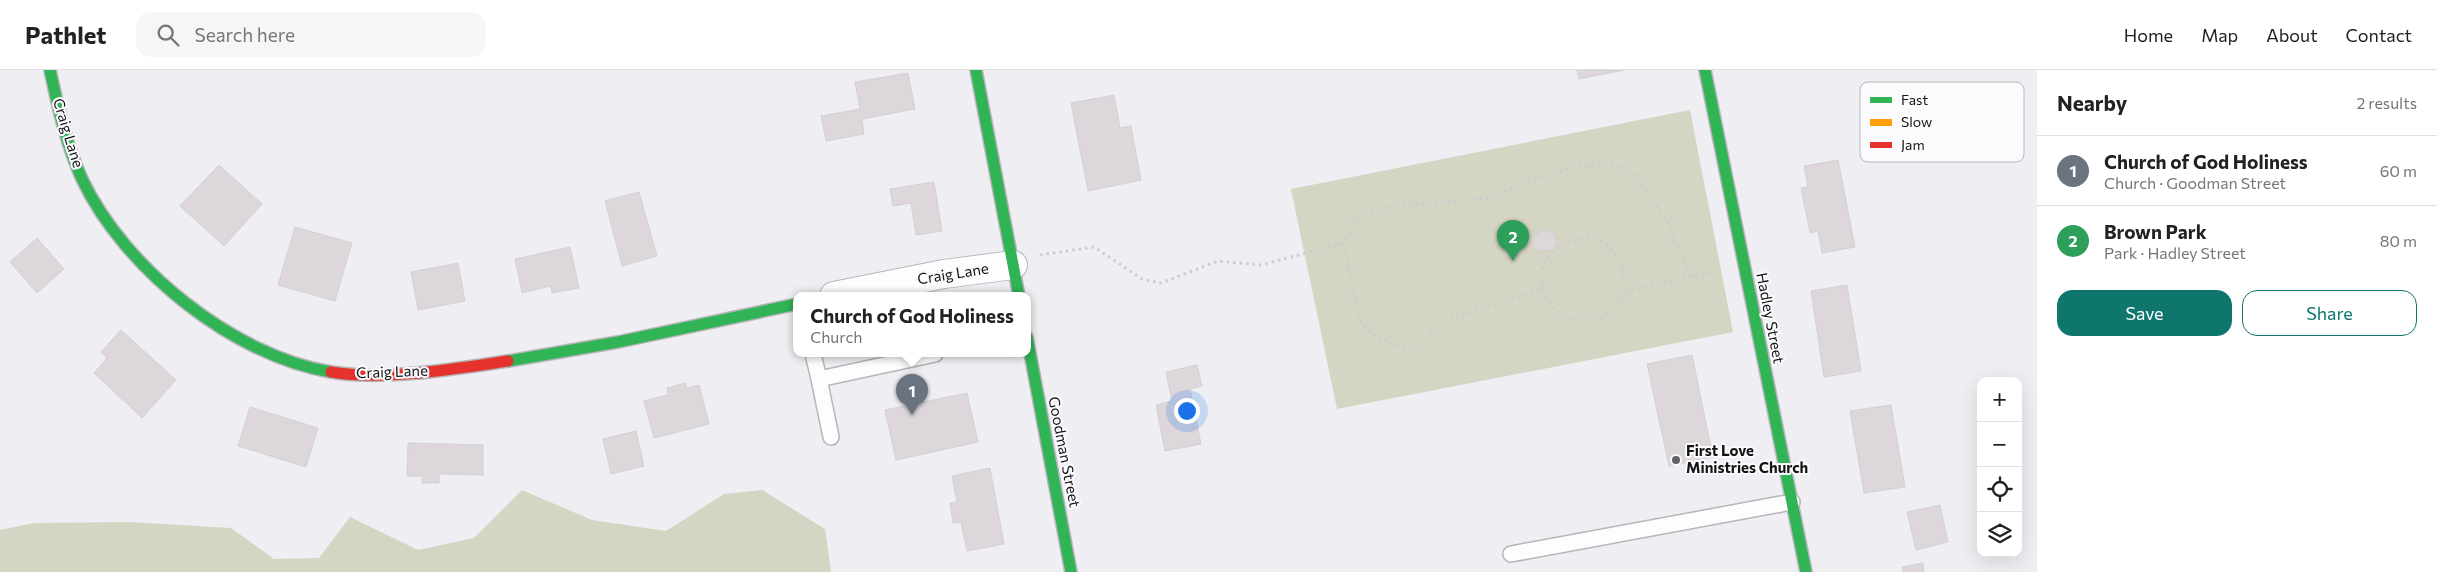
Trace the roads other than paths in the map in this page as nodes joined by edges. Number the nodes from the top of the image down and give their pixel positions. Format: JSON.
{"nodes":[{"id":1,"x":50,"y":70,"type":"edge"},
{"id":2,"x":976,"y":70,"type":"edge"},
{"id":3,"x":1705,"y":70,"type":"edge"},
{"id":4,"x":1013,"y":263,"type":"junction"},
{"id":5,"x":854,"y":292,"type":"edge"},
{"id":6,"x":1018,"y":292,"type":"edge"},
{"id":7,"x":793,"y":305,"type":"edge"},
{"id":8,"x":814,"y":357,"type":"edge"},
{"id":9,"x":921,"y":357,"type":"edge"},
{"id":10,"x":1031,"y":357,"type":"edge"},
{"id":11,"x":819,"y":379,"type":"junction"},
{"id":12,"x":831,"y":437,"type":"dead end"},
{"id":13,"x":1792,"y":502,"type":"junction"},
{"id":14,"x":1511,"y":554,"type":"dead end"},
{"id":15,"x":1071,"y":572,"type":"edge"},
{"id":16,"x":1806,"y":572,"type":"edge"}],
"edges":[{"from":1,"to":7,"type":"street","name":"Craig Lane"},
{"from":2,"to":4,"type":"street"},
{"from":3,"to":13,"type":"street","name":"Hadley Street"},
{"from":4,"to":5,"type":"street","name":"Craig Lane"},
{"from":4,"to":6,"type":"street"},
{"from":8,"to":11,"type":"lane"},
{"from":9,"to":11,"type":"lane"},
{"from":10,"to":15,"type":"street","name":"Goodman Street"},
{"from":11,"to":12,"type":"lane"},
{"from":13,"to":14,"type":"lane"},
{"from":13,"to":16,"type":"street","name":"Hadley Street"}]}
